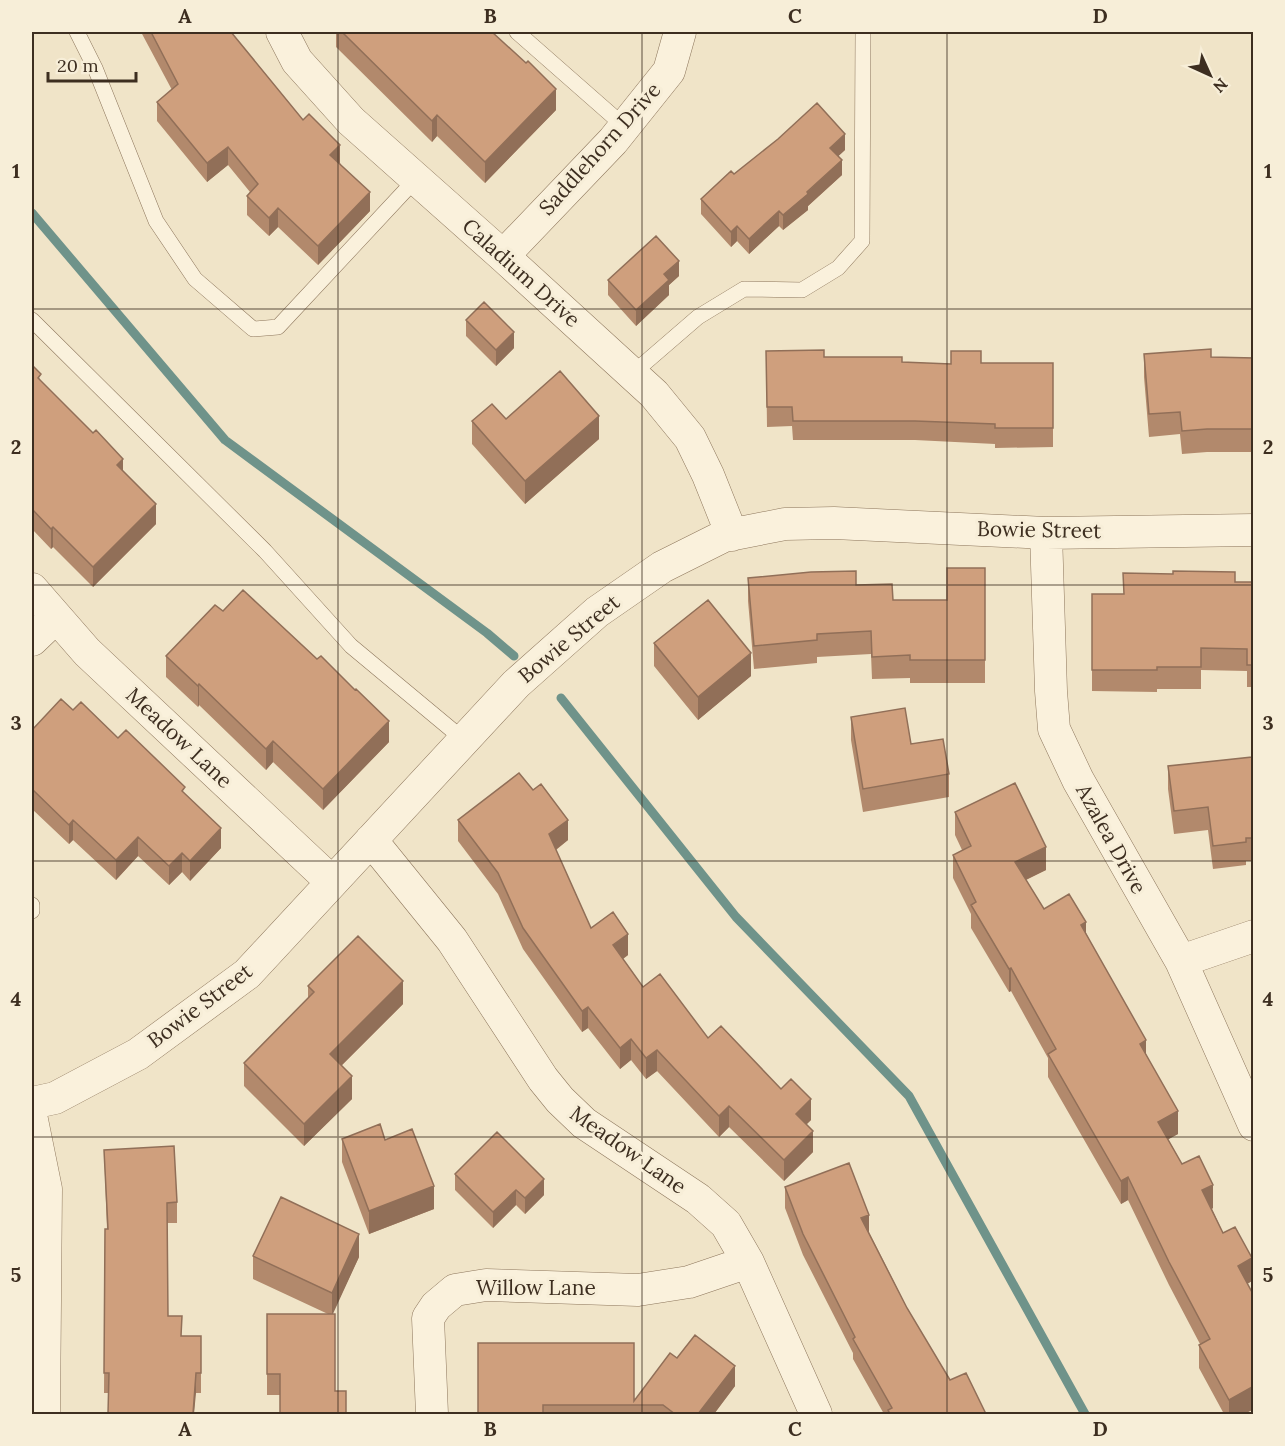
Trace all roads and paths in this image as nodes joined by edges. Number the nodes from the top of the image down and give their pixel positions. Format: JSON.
{"nodes":[{"id":1,"x":77,"y":32,"type":"edge"},
{"id":2,"x":282,"y":32,"type":"edge"},
{"id":3,"x":517,"y":32,"type":"edge"},
{"id":4,"x":680,"y":32,"type":"edge"},
{"id":5,"x":863,"y":32,"type":"edge"},
{"id":6,"x":624,"y":126,"type":"junction"},
{"id":7,"x":416,"y":179,"type":"junction"},
{"id":8,"x":503,"y":256,"type":"junction"},
{"id":9,"x":32,"y":320,"type":"edge"},
{"id":10,"x":632,"y":374,"type":"junction"},
{"id":11,"x":1254,"y":530,"type":"edge"},
{"id":12,"x":1046,"y":533,"type":"junction"},
{"id":13,"x":732,"y":535,"type":"junction"},
{"id":14,"x":32,"y":589,"type":"edge"},
{"id":15,"x":56,"y":617,"type":"junction"},
{"id":16,"x":32,"y":640,"type":"edge"},
{"id":17,"x":464,"y":740,"type":"junction"},
{"id":18,"x":371,"y":840,"type":"junction"},
{"id":19,"x":332,"y":882,"type":"junction"},
{"id":20,"x":32,"y":905,"type":"edge"},
{"id":21,"x":32,"y":911,"type":"edge"},
{"id":22,"x":1254,"y":936,"type":"edge"},
{"id":23,"x":1181,"y":961,"type":"junction"},
{"id":24,"x":32,"y":1103,"type":"edge"},
{"id":25,"x":32,"y":1120,"type":"edge"},
{"id":26,"x":1254,"y":1125,"type":"edge"},
{"id":27,"x":748,"y":1262,"type":"junction"},
{"id":28,"x":44,"y":1414,"type":"edge"},
{"id":29,"x":432,"y":1414,"type":"edge"},
{"id":30,"x":816,"y":1414,"type":"edge"}],
"edges":[{"from":1,"to":7,"type":"lane"},
{"from":2,"to":7,"type":"street","name":"Caladium Drive"},
{"from":3,"to":6,"type":"lane"},
{"from":4,"to":6,"type":"street","name":"Saddlehorn Drive"},
{"from":5,"to":10,"type":"lane"},
{"from":6,"to":8,"type":"street","name":"Saddlehorn Drive"},
{"from":7,"to":8,"type":"street","name":"Caladium Drive"},
{"from":8,"to":10,"type":"street","name":"Caladium Drive"},
{"from":9,"to":17,"type":"lane"},
{"from":10,"to":13,"type":"street","name":"Caladium Drive"},
{"from":11,"to":12,"type":"street","name":"Bowie Street"},
{"from":12,"to":13,"type":"street","name":"Bowie Street"},
{"from":12,"to":23,"type":"street","name":"Azalea Drive"},
{"from":13,"to":17,"type":"street","name":"Bowie Street"},
{"from":14,"to":15,"type":"street","name":"Meadow Lane"},
{"from":15,"to":16,"type":"street"},
{"from":15,"to":19,"type":"street","name":"Meadow Lane"},
{"from":17,"to":18,"type":"street","name":"Bowie Street"},
{"from":18,"to":19,"type":"street","name":"Bowie Street"},
{"from":18,"to":27,"type":"street","name":"Meadow Lane"},
{"from":19,"to":24,"type":"street","name":"Bowie Street"},
{"from":20,"to":21,"type":"lane"},
{"from":22,"to":23,"type":"street"},
{"from":23,"to":26,"type":"street","name":"Azalea Drive"},
{"from":25,"to":28,"type":"street"},
{"from":27,"to":29,"type":"street","name":"Willow Lane"},
{"from":27,"to":30,"type":"street","name":"Meadow Lane"}]}
